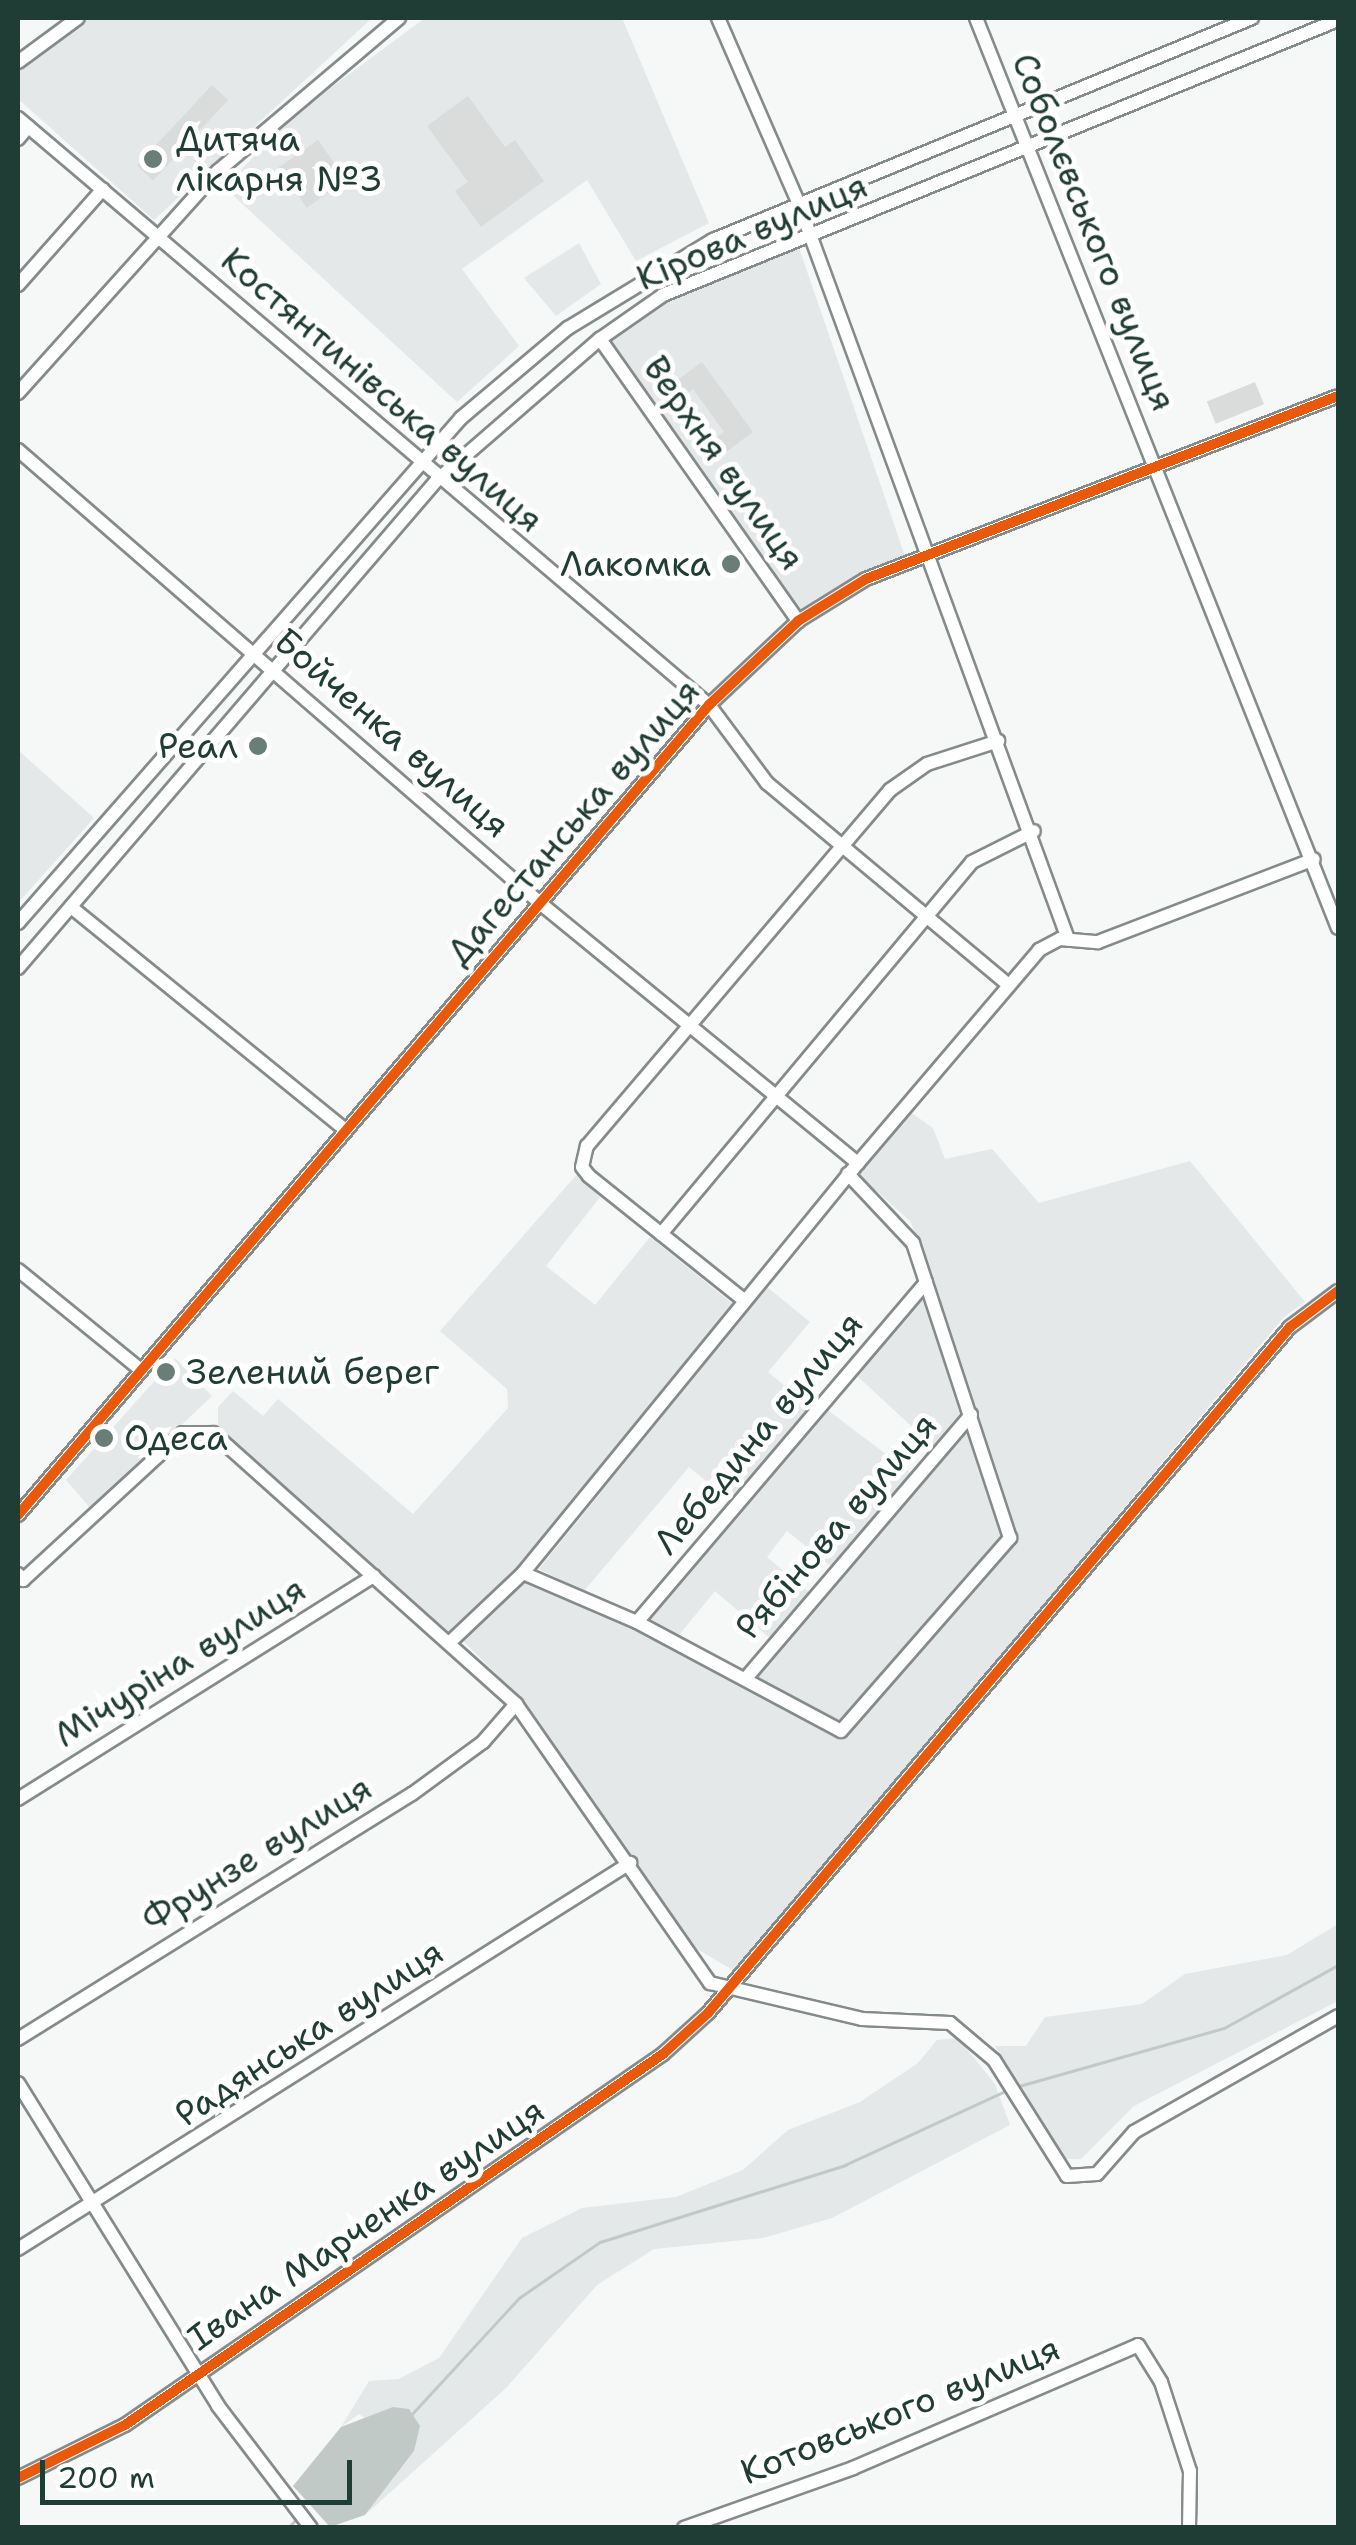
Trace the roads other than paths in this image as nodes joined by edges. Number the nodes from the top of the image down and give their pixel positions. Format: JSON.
{"nodes":[{"id":1,"x":78,"y":18,"type":"edge"},
{"id":2,"x":400,"y":18,"type":"edge"},
{"id":3,"x":718,"y":18,"type":"edge"},
{"id":4,"x":976,"y":18,"type":"edge"},
{"id":5,"x":1252,"y":18,"type":"edge"},
{"id":6,"x":1338,"y":20,"type":"edge"},
{"id":7,"x":18,"y":62,"type":"edge"},
{"id":8,"x":1015,"y":114,"type":"junction"},
{"id":9,"x":23,"y":122,"type":"edge"},
{"id":10,"x":18,"y":140,"type":"edge"},
{"id":11,"x":1024,"y":150,"type":"junction"},
{"id":12,"x":104,"y":188,"type":"junction"},
{"id":13,"x":800,"y":207,"type":"junction"},
{"id":14,"x":155,"y":234,"type":"junction"},
{"id":15,"x":810,"y":237,"type":"junction"},
{"id":16,"x":18,"y":285,"type":"edge"},
{"id":17,"x":600,"y":339,"type":"junction"},
{"id":18,"x":18,"y":394,"type":"edge"},
{"id":19,"x":1338,"y":396,"type":"edge"},
{"id":20,"x":18,"y":450,"type":"edge"},
{"id":21,"x":419,"y":464,"type":"junction"},
{"id":22,"x":1156,"y":466,"type":"junction"},
{"id":23,"x":437,"y":480,"type":"junction"},
{"id":24,"x":924,"y":560,"type":"junction"},
{"id":25,"x":798,"y":621,"type":"junction"},
{"id":26,"x":256,"y":654,"type":"junction"},
{"id":27,"x":274,"y":669,"type":"junction"},
{"id":28,"x":709,"y":705,"type":"junction"},
{"id":29,"x":998,"y":740,"type":"junction"},
{"id":30,"x":1034,"y":830,"type":"junction"},
{"id":31,"x":844,"y":846,"type":"junction"},
{"id":32,"x":1314,"y":859,"type":"junction"},
{"id":33,"x":540,"y":903,"type":"junction"},
{"id":34,"x":72,"y":907,"type":"junction"},
{"id":35,"x":926,"y":912,"type":"junction"},
{"id":36,"x":18,"y":923,"type":"edge"},
{"id":37,"x":1338,"y":928,"type":"edge"},
{"id":38,"x":1068,"y":939,"type":"junction"},
{"id":39,"x":18,"y":968,"type":"edge"},
{"id":40,"x":1007,"y":984,"type":"junction"},
{"id":41,"x":693,"y":1028,"type":"junction"},
{"id":42,"x":776,"y":1096,"type":"junction"},
{"id":43,"x":345,"y":1130,"type":"junction"},
{"id":44,"x":858,"y":1163,"type":"junction"},
{"id":45,"x":848,"y":1174,"type":"junction"},
{"id":46,"x":661,"y":1234,"type":"junction"},
{"id":47,"x":18,"y":1270,"type":"edge"},
{"id":48,"x":926,"y":1282,"type":"junction"},
{"id":49,"x":1338,"y":1291,"type":"edge"},
{"id":50,"x":745,"y":1301,"type":"junction"},
{"id":51,"x":140,"y":1369,"type":"junction"},
{"id":52,"x":971,"y":1415,"type":"junction"},
{"id":53,"x":18,"y":1515,"type":"edge"},
{"id":54,"x":524,"y":1573,"type":"junction"},
{"id":55,"x":18,"y":1574,"type":"edge"},
{"id":56,"x":374,"y":1576,"type":"junction"},
{"id":57,"x":636,"y":1622,"type":"junction"},
{"id":58,"x":451,"y":1640,"type":"junction"},
{"id":59,"x":747,"y":1677,"type":"junction"},
{"id":60,"x":516,"y":1704,"type":"junction"},
{"id":61,"x":18,"y":1798,"type":"edge"},
{"id":62,"x":630,"y":1863,"type":"junction"},
{"id":63,"x":725,"y":1988,"type":"junction"},
{"id":64,"x":1338,"y":2016,"type":"edge"},
{"id":65,"x":18,"y":2038,"type":"edge"},
{"id":66,"x":18,"y":2083,"type":"edge"},
{"id":67,"x":97,"y":2205,"type":"junction"},
{"id":68,"x":18,"y":2250,"type":"edge"},
{"id":69,"x":199,"y":2371,"type":"junction"},
{"id":70,"x":18,"y":2478,"type":"edge"},
{"id":71,"x":309,"y":2525,"type":"edge"},
{"id":72,"x":684,"y":2528,"type":"edge"},
{"id":73,"x":1189,"y":2528,"type":"edge"}],
"edges":[{"from":1,"to":7,"type":"street"},
{"from":2,"to":14,"type":"street"},
{"from":3,"to":13,"type":"street"},
{"from":4,"to":8,"type":"street","name":"Соболєвського вулиця"},
{"from":5,"to":8,"type":"street","name":"Кірова вулиця"},
{"from":6,"to":11,"type":"street","name":"Кірова вулиця"},
{"from":8,"to":11,"type":"street","name":"Соболєвського вулиця"},
{"from":8,"to":13,"type":"street","name":"Кірова вулиця"},
{"from":9,"to":10,"type":"street"},
{"from":9,"to":12,"type":"street","name":"Костянтинівська вулиця"},
{"from":11,"to":15,"type":"street","name":"Кірова вулиця"},
{"from":11,"to":22,"type":"street","name":"Соболєвського вулиця"},
{"from":12,"to":14,"type":"street","name":"Костянтинівська вулиця"},
{"from":12,"to":16,"type":"street"},
{"from":13,"to":15,"type":"street"},
{"from":13,"to":21,"type":"street","name":"Кірова вулиця"},
{"from":14,"to":18,"type":"street"},
{"from":14,"to":21,"type":"street","name":"Костянтинівська вулиця"},
{"from":15,"to":17,"type":"street","name":"Кірова вулиця"},
{"from":15,"to":24,"type":"street"},
{"from":17,"to":23,"type":"street","name":"Кірова вулиця"},
{"from":17,"to":25,"type":"street","name":"Верхня вулиця"},
{"from":19,"to":22,"type":"street","name":"Дагестанська вулиця"},
{"from":20,"to":26,"type":"street","name":"Бойченка вулиця"},
{"from":21,"to":23,"type":"street","name":"Костянтинівська вулиця"},
{"from":21,"to":26,"type":"street","name":"Кірова вулиця"},
{"from":22,"to":24,"type":"street","name":"Дагестанська вулиця"},
{"from":22,"to":32,"type":"street","name":"Соболєвського вулиця"},
{"from":23,"to":27,"type":"street","name":"Кірова вулиця"},
{"from":23,"to":28,"type":"street","name":"Костянтинівська вулиця"},
{"from":24,"to":25,"type":"street","name":"Дагестанська вулиця"},
{"from":24,"to":29,"type":"street"},
{"from":25,"to":28,"type":"street","name":"Дагестанська вулиця"},
{"from":26,"to":27,"type":"street","name":"Бойченка вулиця"},
{"from":26,"to":36,"type":"street","name":"Кірова вулиця"},
{"from":27,"to":33,"type":"street","name":"Бойченка вулиця"},
{"from":27,"to":34,"type":"street","name":"Кірова вулиця"},
{"from":28,"to":31,"type":"street","name":"Костянтинівська вулиця"},
{"from":28,"to":33,"type":"street","name":"Дагестанська вулиця"},
{"from":29,"to":30,"type":"street"},
{"from":29,"to":31,"type":"street"},
{"from":30,"to":35,"type":"street"},
{"from":30,"to":38,"type":"street"},
{"from":31,"to":35,"type":"street","name":"Костянтинівська вулиця"},
{"from":31,"to":41,"type":"street"},
{"from":32,"to":37,"type":"street","name":"Соболєвського вулиця"},
{"from":32,"to":38,"type":"street"},
{"from":33,"to":41,"type":"street","name":"Бойченка вулиця"},
{"from":33,"to":43,"type":"street","name":"Дагестанська вулиця"},
{"from":34,"to":39,"type":"street","name":"Кірова вулиця"},
{"from":34,"to":43,"type":"street"},
{"from":35,"to":40,"type":"street","name":"Костянтинівська вулиця"},
{"from":35,"to":42,"type":"street"},
{"from":38,"to":40,"type":"street"},
{"from":40,"to":44,"type":"street"},
{"from":41,"to":42,"type":"street","name":"Бойченка вулиця"},
{"from":41,"to":46,"type":"street"},
{"from":42,"to":44,"type":"street","name":"Бойченка вулиця"},
{"from":42,"to":46,"type":"street"},
{"from":43,"to":51,"type":"street","name":"Дагестанська вулиця"},
{"from":44,"to":45,"type":"street"},
{"from":45,"to":48,"type":"street"},
{"from":45,"to":50,"type":"street"},
{"from":46,"to":50,"type":"street"},
{"from":47,"to":51,"type":"street"},
{"from":48,"to":52,"type":"street"},
{"from":48,"to":57,"type":"street","name":"Лебедина вулиця"},
{"from":49,"to":63,"type":"street","name":"Івана Марченка вулиця"},
{"from":50,"to":54,"type":"street"},
{"from":51,"to":53,"type":"street","name":"Дагестанська вулиця"},
{"from":52,"to":59,"type":"street","name":"Рябінова вулиця"},
{"from":52,"to":59,"type":"street"},
{"from":54,"to":57,"type":"street"},
{"from":54,"to":58,"type":"street"},
{"from":55,"to":56,"type":"street"},
{"from":56,"to":58,"type":"street"},
{"from":56,"to":61,"type":"street","name":"Мічуріна вулиця"},
{"from":57,"to":59,"type":"street"},
{"from":58,"to":60,"type":"street"},
{"from":60,"to":62,"type":"street"},
{"from":60,"to":65,"type":"street","name":"Фрунзе вулиця"},
{"from":62,"to":63,"type":"street"},
{"from":62,"to":67,"type":"street","name":"Радянська вулиця"},
{"from":63,"to":64,"type":"street"},
{"from":63,"to":69,"type":"street","name":"Івана Марченка вулиця"},
{"from":66,"to":67,"type":"street"},
{"from":67,"to":68,"type":"street","name":"Радянська вулиця"},
{"from":67,"to":69,"type":"street"},
{"from":69,"to":70,"type":"street","name":"Івана Марченка вулиця"},
{"from":69,"to":71,"type":"street"},
{"from":72,"to":73,"type":"street","name":"Котовського вулиця"}]}
